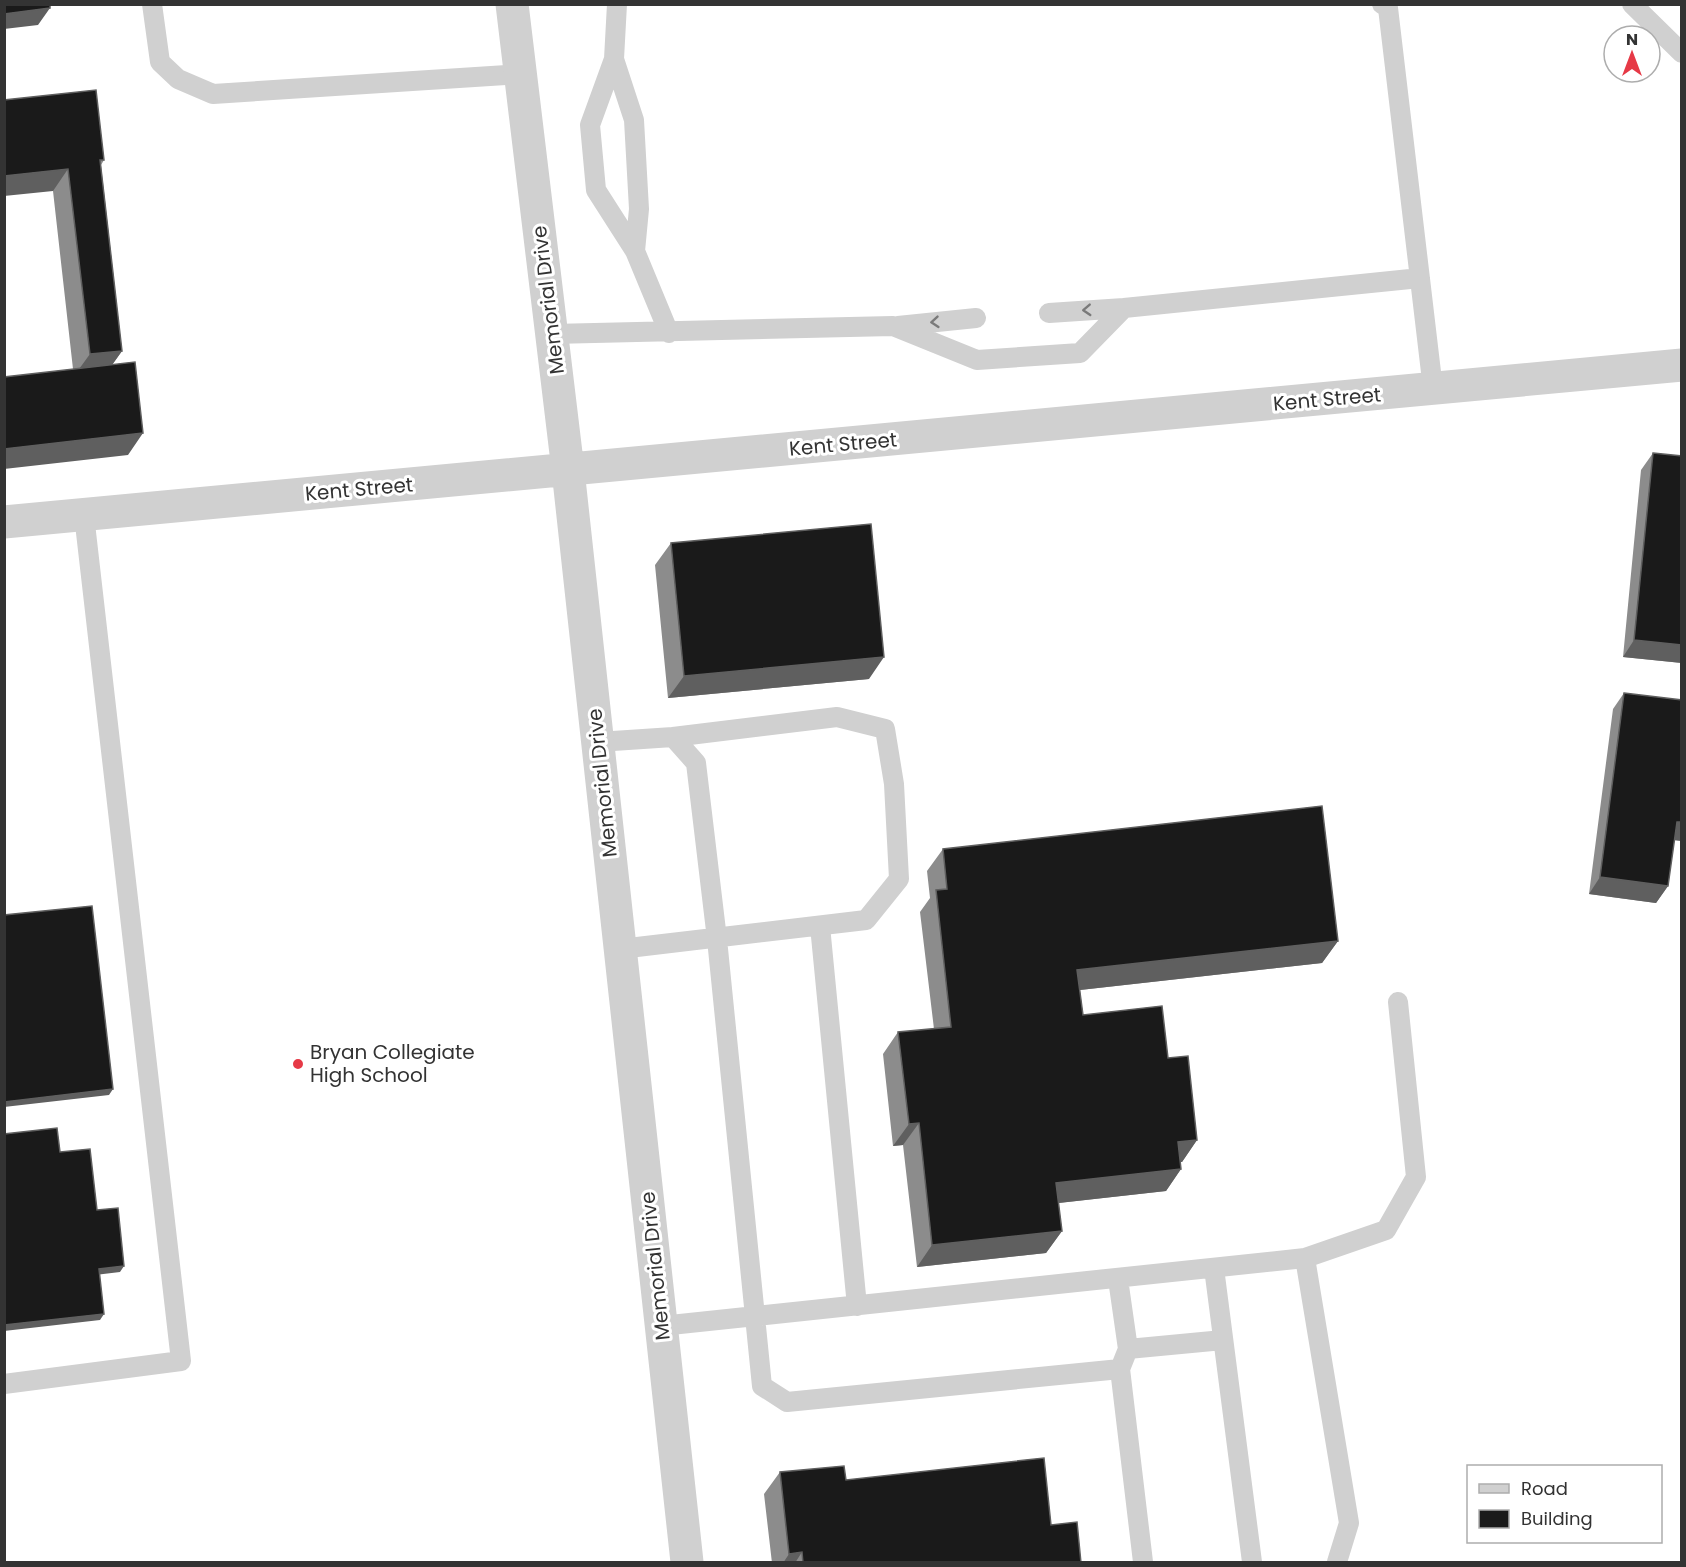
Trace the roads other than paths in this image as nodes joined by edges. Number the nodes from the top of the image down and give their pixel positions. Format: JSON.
{"nodes":[{"id":1,"x":152,"y":4,"type":"edge"},
{"id":2,"x":512,"y":4,"type":"edge"},
{"id":3,"x":617,"y":4,"type":"edge"},
{"id":4,"x":1382,"y":4,"type":"edge"},
{"id":5,"x":1632,"y":4,"type":"edge"},
{"id":6,"x":1682,"y":53,"type":"edge"},
{"id":7,"x":614,"y":58,"type":"junction"},
{"id":8,"x":520,"y":74,"type":"junction"},
{"id":9,"x":635,"y":251,"type":"junction"},
{"id":10,"x":1419,"y":278,"type":"junction"},
{"id":11,"x":1124,"y":309,"type":"junction"},
{"id":12,"x":1049,"y":313,"type":"dead end"},
{"id":13,"x":976,"y":318,"type":"dead end"},
{"id":14,"x":893,"y":326,"type":"junction"},
{"id":15,"x":669,"y":333,"type":"junction"},
{"id":16,"x":552,"y":334,"type":"junction"},
{"id":17,"x":1682,"y":365,"type":"edge"},
{"id":18,"x":1432,"y":389,"type":"junction"},
{"id":19,"x":568,"y":470,"type":"junction"},
{"id":20,"x":84,"y":515,"type":"junction"},
{"id":21,"x":4,"y":522,"type":"edge"},
{"id":22,"x":673,"y":737,"type":"junction"},
{"id":23,"x":598,"y":742,"type":"junction"},
{"id":24,"x":820,"y":926,"type":"junction"},
{"id":25,"x":717,"y":939,"type":"junction"},
{"id":26,"x":620,"y":949,"type":"junction"},
{"id":27,"x":1398,"y":1002,"type":"dead end"},
{"id":28,"x":1305,"y":1258,"type":"junction"},
{"id":29,"x":1214,"y":1269,"type":"junction"},
{"id":30,"x":1118,"y":1279,"type":"junction"},
{"id":31,"x":857,"y":1306,"type":"junction"},
{"id":32,"x":754,"y":1317,"type":"junction"},
{"id":33,"x":661,"y":1326,"type":"junction"},
{"id":34,"x":1223,"y":1340,"type":"junction"},
{"id":35,"x":1128,"y":1349,"type":"junction"},
{"id":36,"x":1120,"y":1369,"type":"junction"},
{"id":37,"x":4,"y":1384,"type":"edge"},
{"id":38,"x":687,"y":1563,"type":"edge"},
{"id":39,"x":1143,"y":1563,"type":"edge"},
{"id":40,"x":1252,"y":1563,"type":"edge"},
{"id":41,"x":1337,"y":1563,"type":"edge"}],
"edges":[{"from":1,"to":8,"type":"lane"},
{"from":2,"to":8,"type":"street","name":"Memorial Drive"},
{"from":3,"to":7,"type":"lane"},
{"from":4,"to":10,"type":"lane"},
{"from":5,"to":6,"type":"lane"},
{"from":7,"to":9,"type":"lane"},
{"from":7,"to":9,"type":"lane"},
{"from":8,"to":16,"type":"street","name":"Memorial Drive"},
{"from":9,"to":15,"type":"lane"},
{"from":10,"to":11,"type":"lane"},
{"from":10,"to":18,"type":"lane"},
{"from":11,"to":12,"type":"lane","one_way":true},
{"from":11,"to":14,"type":"lane"},
{"from":13,"to":14,"type":"lane","one_way":true},
{"from":14,"to":15,"type":"lane"},
{"from":15,"to":16,"type":"lane"},
{"from":16,"to":19,"type":"street","name":"Memorial Drive"},
{"from":17,"to":18,"type":"street","name":"Kent Street"},
{"from":18,"to":19,"type":"street","name":"Kent Street"},
{"from":19,"to":20,"type":"street","name":"Kent Street"},
{"from":19,"to":23,"type":"street","name":"Memorial Drive"},
{"from":20,"to":21,"type":"street","name":"Kent Street"},
{"from":20,"to":37,"type":"lane"},
{"from":22,"to":23,"type":"lane"},
{"from":22,"to":24,"type":"lane"},
{"from":22,"to":25,"type":"lane"},
{"from":23,"to":26,"type":"street","name":"Memorial Drive"},
{"from":24,"to":25,"type":"lane"},
{"from":24,"to":31,"type":"lane"},
{"from":25,"to":26,"type":"lane"},
{"from":25,"to":32,"type":"lane"},
{"from":26,"to":33,"type":"street","name":"Memorial Drive"},
{"from":27,"to":28,"type":"lane"},
{"from":28,"to":29,"type":"lane"},
{"from":28,"to":41,"type":"lane"},
{"from":29,"to":30,"type":"lane"},
{"from":29,"to":34,"type":"lane"},
{"from":30,"to":31,"type":"lane"},
{"from":30,"to":35,"type":"lane"},
{"from":31,"to":32,"type":"lane"},
{"from":32,"to":33,"type":"lane"},
{"from":32,"to":36,"type":"lane"},
{"from":33,"to":38,"type":"street","name":"Memorial Drive"},
{"from":34,"to":35,"type":"lane"},
{"from":34,"to":40,"type":"lane"},
{"from":35,"to":36,"type":"lane"},
{"from":36,"to":39,"type":"lane"}]}
